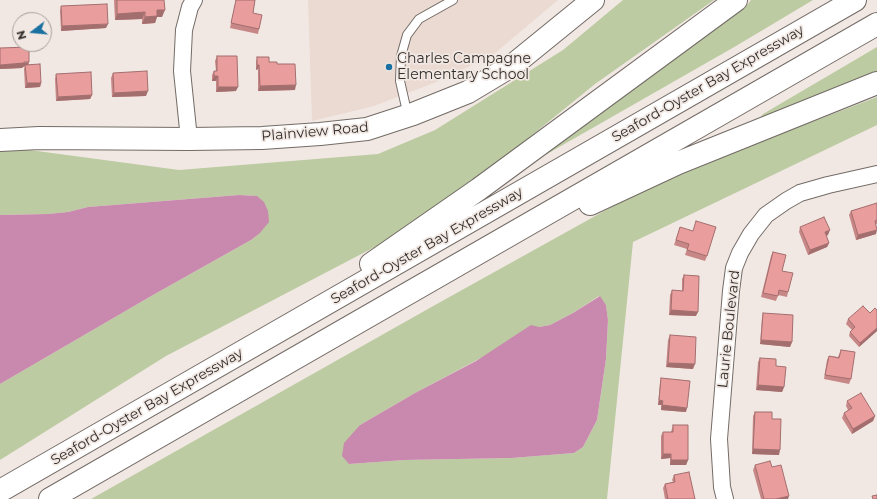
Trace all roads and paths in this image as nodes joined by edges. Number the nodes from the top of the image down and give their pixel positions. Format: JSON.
{"nodes":[{"id":1,"x":194,"y":0,"type":"edge"},
{"id":2,"x":453,"y":0,"type":"edge"},
{"id":3,"x":593,"y":0,"type":"edge"},
{"id":4,"x":736,"y":0,"type":"edge"},
{"id":5,"x":855,"y":0,"type":"edge"},
{"id":6,"x":877,"y":24,"type":"edge"},
{"id":7,"x":877,"y":83,"type":"edge"},
{"id":8,"x":408,"y":116,"type":"junction"},
{"id":9,"x":189,"y":139,"type":"junction"},
{"id":10,"x":0,"y":140,"type":"edge"},
{"id":11,"x":877,"y":174,"type":"edge"},
{"id":12,"x":493,"y":245,"type":"junction"},
{"id":13,"x":293,"y":323,"type":"junction"},
{"id":14,"x":0,"y":491,"type":"edge"},
{"id":15,"x":50,"y":499,"type":"edge"},
{"id":16,"x":725,"y":499,"type":"edge"}],
"edges":[{"from":1,"to":9,"type":"street"},
{"from":2,"to":8,"type":"lane"},
{"from":3,"to":8,"type":"main road","name":"Plainview Road"},
{"from":4,"to":13,"type":"main road"},
{"from":5,"to":13,"type":"main road","name":"Seaford-Oyster Bay Expressway"},
{"from":6,"to":12,"type":"main road"},
{"from":7,"to":12,"type":"main road"},
{"from":8,"to":9,"type":"main road","name":"Plainview Road"},
{"from":9,"to":10,"type":"main road","name":"Plainview Road"},
{"from":11,"to":16,"type":"street","name":"Laurie Boulevard"},
{"from":12,"to":15,"type":"main road"},
{"from":13,"to":14,"type":"main road","name":"Seaford-Oyster Bay Expressway"}]}
